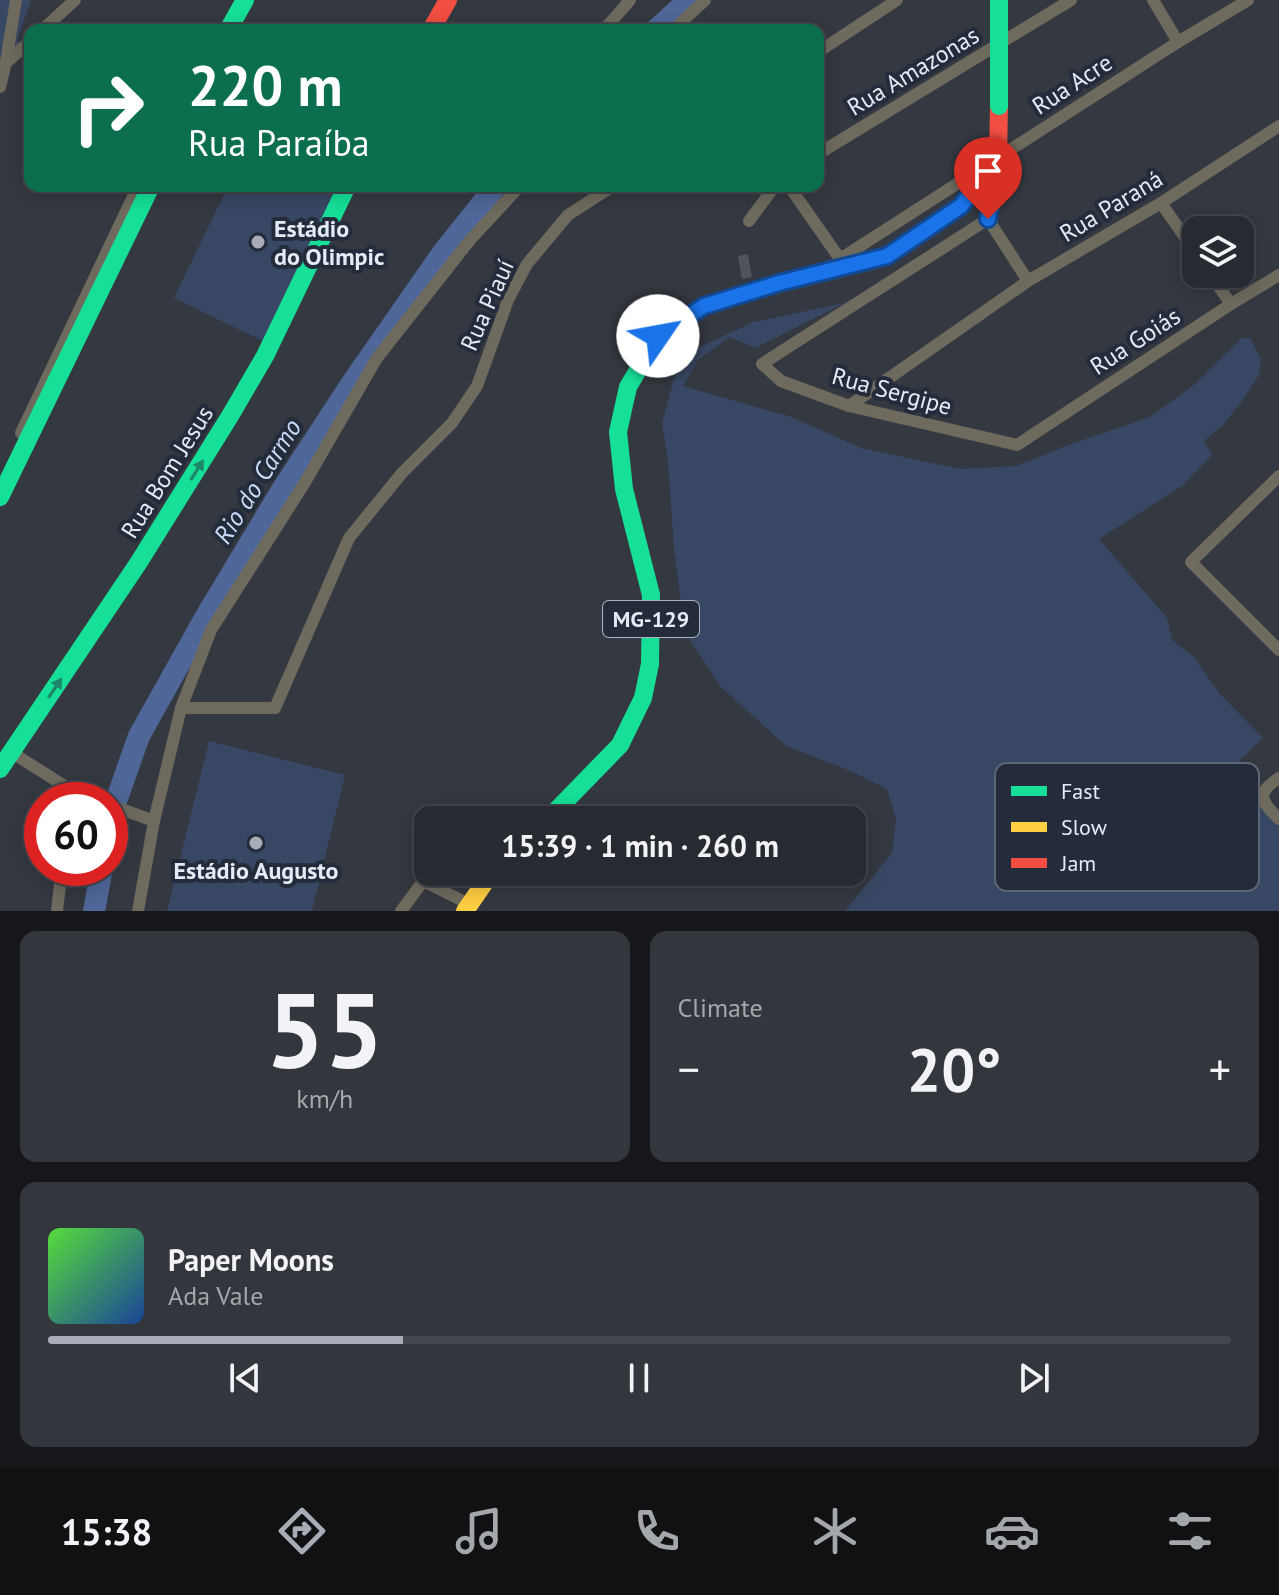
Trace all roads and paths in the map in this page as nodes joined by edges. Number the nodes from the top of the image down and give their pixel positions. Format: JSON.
{"nodes":[{"id":1,"x":16,"y":0,"type":"edge"},
{"id":2,"x":75,"y":0,"type":"edge"},
{"id":3,"x":238,"y":0,"type":"edge"},
{"id":4,"x":245,"y":0,"type":"edge"},
{"id":5,"x":448,"y":0,"type":"edge"},
{"id":6,"x":630,"y":0,"type":"edge"},
{"id":7,"x":705,"y":0,"type":"edge"},
{"id":8,"x":897,"y":0,"type":"edge"},
{"id":9,"x":999,"y":0,"type":"edge"},
{"id":10,"x":1071,"y":0,"type":"edge"},
{"id":11,"x":1153,"y":0,"type":"edge"},
{"id":12,"x":1248,"y":0,"type":"edge"},
{"id":13,"x":49,"y":24,"type":"edge"},
{"id":14,"x":224,"y":24,"type":"edge"},
{"id":15,"x":231,"y":24,"type":"edge"},
{"id":16,"x":434,"y":24,"type":"edge"},
{"id":17,"x":609,"y":24,"type":"edge"},
{"id":18,"x":679,"y":24,"type":"edge"},
{"id":19,"x":1178,"y":42,"type":"junction"},
{"id":20,"x":24,"y":47,"type":"edge"},
{"id":21,"x":824,"y":48,"type":"edge"},
{"id":22,"x":3,"y":66,"type":"edge"},
{"id":23,"x":0,"y":87,"type":"edge"},
{"id":24,"x":1279,"y":126,"type":"edge"},
{"id":25,"x":824,"y":150,"type":"edge"},
{"id":26,"x":998,"y":157,"type":"junction"},
{"id":27,"x":135,"y":192,"type":"edge"},
{"id":28,"x":148,"y":192,"type":"edge"},
{"id":29,"x":344,"y":192,"type":"edge"},
{"id":30,"x":514,"y":192,"type":"edge"},
{"id":31,"x":604,"y":192,"type":"edge"},
{"id":32,"x":771,"y":192,"type":"edge"},
{"id":33,"x":793,"y":192,"type":"edge"},
{"id":34,"x":1161,"y":203,"type":"junction"},
{"id":35,"x":988,"y":219,"type":"junction"},
{"id":36,"x":749,"y":221,"type":"dead end"},
{"id":37,"x":1182,"y":233,"type":"edge"},
{"id":38,"x":1279,"y":275,"type":"edge"},
{"id":39,"x":1028,"y":281,"type":"junction"},
{"id":40,"x":1220,"y":288,"type":"edge"},
{"id":41,"x":1231,"y":304,"type":"junction"},
{"id":42,"x":849,"y":406,"type":"junction"},
{"id":43,"x":1017,"y":445,"type":"joint"},
{"id":44,"x":0,"y":478,"type":"edge"},
{"id":45,"x":1278,"y":479,"type":"edge"},
{"id":46,"x":0,"y":497,"type":"edge"},
{"id":47,"x":1279,"y":650,"type":"edge"},
{"id":48,"x":181,"y":708,"type":"junction"},
{"id":49,"x":11,"y":752,"type":"junction"},
{"id":50,"x":0,"y":769,"type":"edge"},
{"id":51,"x":1279,"y":778,"type":"edge"},
{"id":52,"x":57,"y":782,"type":"edge"},
{"id":53,"x":561,"y":806,"type":"edge"},
{"id":54,"x":128,"y":811,"type":"edge"},
{"id":55,"x":1279,"y":819,"type":"edge"},
{"id":56,"x":154,"y":821,"type":"junction"},
{"id":57,"x":60,"y":886,"type":"edge"},
{"id":58,"x":420,"y":886,"type":"edge"},
{"id":59,"x":440,"y":886,"type":"edge"},
{"id":60,"x":482,"y":886,"type":"edge"},
{"id":61,"x":467,"y":908,"type":"edge"},
{"id":62,"x":57,"y":911,"type":"edge"},
{"id":63,"x":138,"y":911,"type":"edge"},
{"id":64,"x":401,"y":911,"type":"edge"}],
"edges":[{"from":1,"to":22,"type":"street"},
{"from":2,"to":13,"type":"street"},
{"from":3,"to":14,"type":"street"},
{"from":4,"to":15,"type":"main road"},
{"from":5,"to":16,"type":"main road"},
{"from":6,"to":17,"type":"street"},
{"from":7,"to":18,"type":"street"},
{"from":8,"to":21,"type":"street"},
{"from":9,"to":26,"type":"main road","bridge":true},
{"from":10,"to":25,"type":"street","name":"Rua Amazonas"},
{"from":11,"to":19,"type":"street"},
{"from":12,"to":19,"type":"street","name":"Rua Acre"},
{"from":19,"to":26,"type":"street","name":"Rua Acre"},
{"from":20,"to":22,"type":"street"},
{"from":22,"to":23,"type":"street"},
{"from":24,"to":34,"type":"street","name":"Rua Paraná"},
{"from":26,"to":33,"type":"street","name":"Rua Acre"},
{"from":26,"to":35,"type":"street"},
{"from":26,"to":53,"type":"main road","name":"MG-129","number":"MG-129"},
{"from":27,"to":44,"type":"street"},
{"from":28,"to":46,"type":"main road"},
{"from":49,"to":29,"type":"main road","name":"Rua Bom Jesus","one_way":true},
{"from":30,"to":48,"type":"street"},
{"from":31,"to":48,"type":"street","name":"Rua Piauí"},
{"from":32,"to":36,"type":"street"},
{"from":34,"to":37,"type":"street"},
{"from":34,"to":39,"type":"street","name":"Rua Paraná"},
{"from":35,"to":39,"type":"street"},
{"from":35,"to":42,"type":"street","name":"Rua Sergipe"},
{"from":38,"to":41,"type":"street","name":"Rua Goiás"},
{"from":39,"to":42,"type":"street","name":"Rua Paraná"},
{"from":40,"to":41,"type":"street"},
{"from":41,"to":43,"type":"street","name":"Rua Goiás"},
{"from":42,"to":43,"type":"street","name":"Rua Sergipe"},
{"from":45,"to":47,"type":"street"},
{"from":48,"to":56,"type":"street"},
{"from":49,"to":50,"type":"main road","name":"Rua Bom Jesus"},
{"from":49,"to":52,"type":"street"},
{"from":51,"to":55,"type":"street"},
{"from":54,"to":56,"type":"street"},
{"from":56,"to":63,"type":"street"},
{"from":57,"to":62,"type":"street"},
{"from":58,"to":64,"type":"street"},
{"from":59,"to":61,"type":"street"},
{"from":60,"to":61,"type":"main road"}]}
